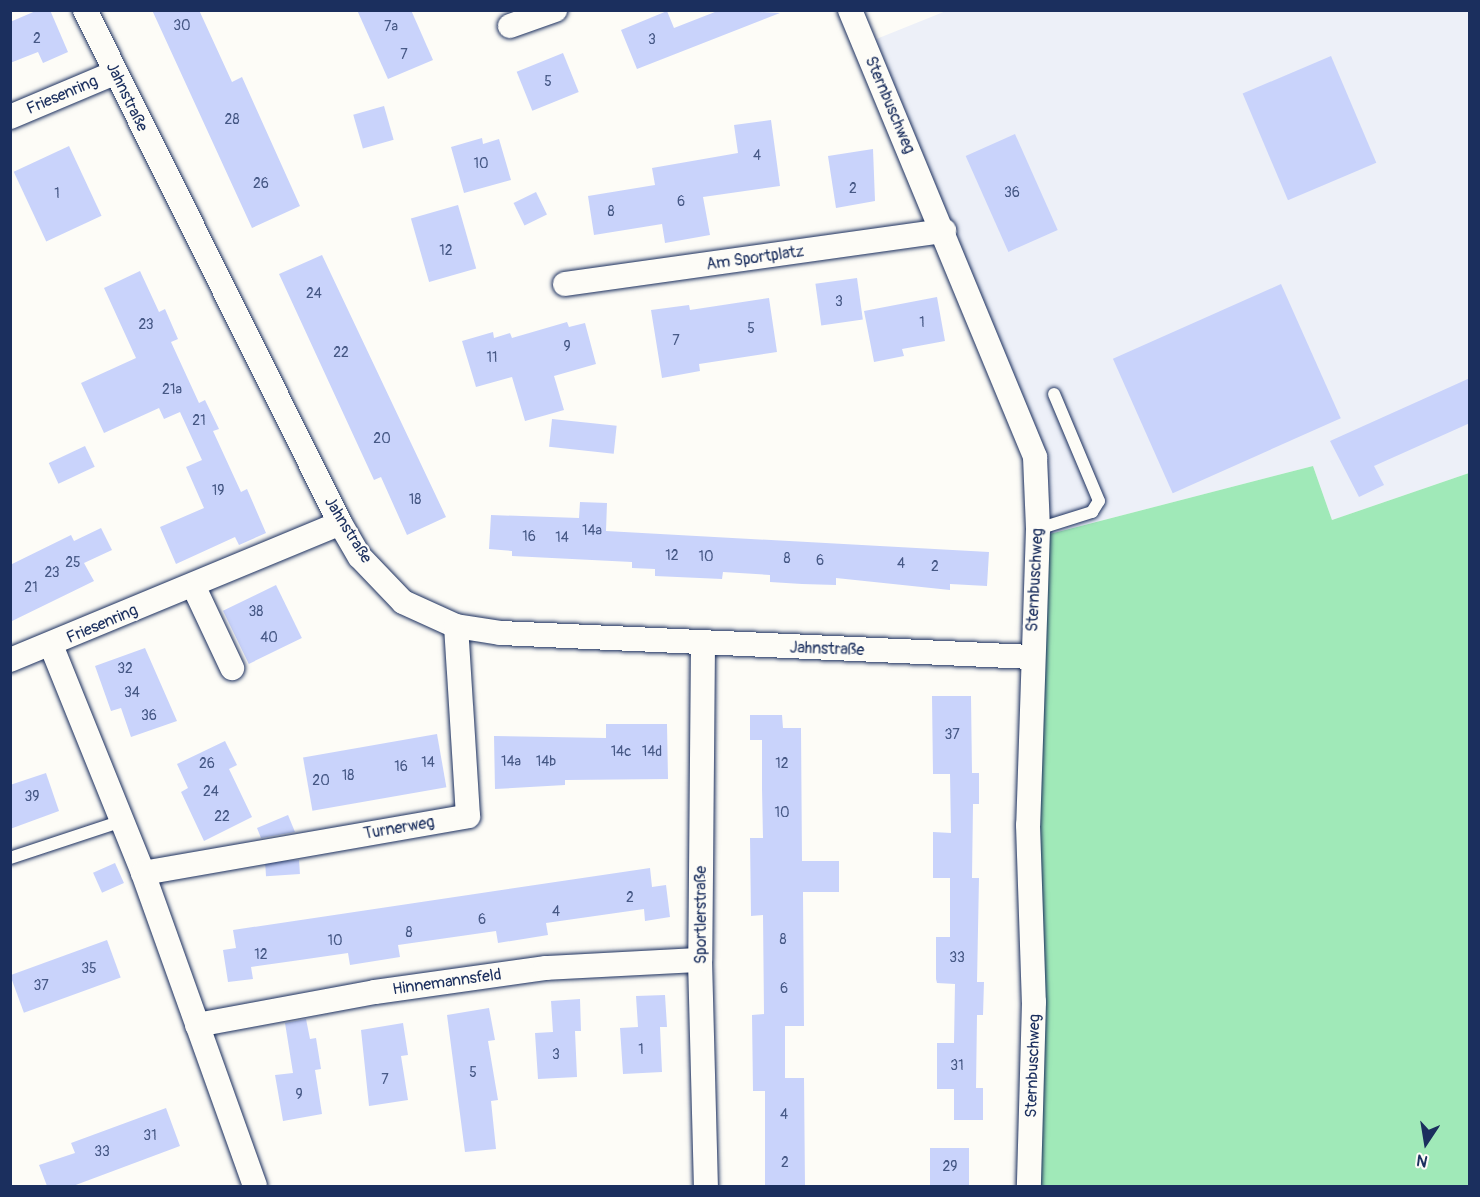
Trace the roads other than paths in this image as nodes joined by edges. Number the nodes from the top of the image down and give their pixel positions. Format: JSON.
{"nodes":[{"id":1,"x":85,"y":10,"type":"edge"},
{"id":2,"x":555,"y":10,"type":"edge"},
{"id":3,"x":850,"y":10,"type":"edge"},
{"id":4,"x":510,"y":26,"type":"dead end"},
{"id":5,"x":114,"y":73,"type":"junction"},
{"id":6,"x":10,"y":117,"type":"edge"},
{"id":7,"x":944,"y":231,"type":"junction"},
{"id":8,"x":566,"y":284,"type":"dead end"},
{"id":9,"x":1054,"y":394,"type":"dead end"},
{"id":10,"x":340,"y":523,"type":"junction"},
{"id":11,"x":1038,"y":528,"type":"junction"},
{"id":12,"x":193,"y":585,"type":"junction"},
{"id":13,"x":456,"y":626,"type":"junction"},
{"id":14,"x":703,"y":644,"type":"junction"},
{"id":15,"x":51,"y":645,"type":"junction"},
{"id":16,"x":1031,"y":657,"type":"junction"},
{"id":17,"x":10,"y":660,"type":"edge"},
{"id":18,"x":232,"y":668,"type":"dead end"},
{"id":19,"x":122,"y":821,"type":"junction"},
{"id":20,"x":10,"y":858,"type":"edge"},
{"id":21,"x":142,"y":873,"type":"junction"},
{"id":22,"x":700,"y":960,"type":"junction"},
{"id":23,"x":197,"y":1025,"type":"junction"},
{"id":24,"x":255,"y":1186,"type":"edge"},
{"id":25,"x":706,"y":1186,"type":"edge"},
{"id":26,"x":1029,"y":1186,"type":"edge"}],
"edges":[{"from":1,"to":5,"type":"street","name":"Jahnstraße"},
{"from":2,"to":4,"type":"street"},
{"from":3,"to":7,"type":"street","name":"Sternbuschweg"},
{"from":5,"to":6,"type":"street","name":"Friesenring"},
{"from":5,"to":10,"type":"street","name":"Jahnstraße"},
{"from":7,"to":8,"type":"street","name":"Am Sportplatz"},
{"from":7,"to":11,"type":"street","name":"Sternbuschweg"},
{"from":9,"to":11,"type":"lane"},
{"from":10,"to":12,"type":"street","name":"Friesenring"},
{"from":10,"to":13,"type":"street","name":"Jahnstraße"},
{"from":11,"to":16,"type":"street","name":"Sternbuschweg"},
{"from":12,"to":15,"type":"street","name":"Friesenring"},
{"from":12,"to":18,"type":"street"},
{"from":13,"to":14,"type":"street","name":"Jahnstraße"},
{"from":13,"to":21,"type":"street","name":"Turnerweg"},
{"from":14,"to":16,"type":"street","name":"Jahnstraße"},
{"from":14,"to":22,"type":"street","name":"Sportlerstraße"},
{"from":15,"to":17,"type":"street","name":"Friesenring"},
{"from":15,"to":19,"type":"street"},
{"from":16,"to":26,"type":"street","name":"Sternbuschweg"},
{"from":19,"to":20,"type":"lane"},
{"from":19,"to":21,"type":"street"},
{"from":21,"to":23,"type":"street"},
{"from":22,"to":23,"type":"street","name":"Hinnemannsfeld"},
{"from":22,"to":25,"type":"street","name":"Sportlerstraße"},
{"from":23,"to":24,"type":"street"}]}
